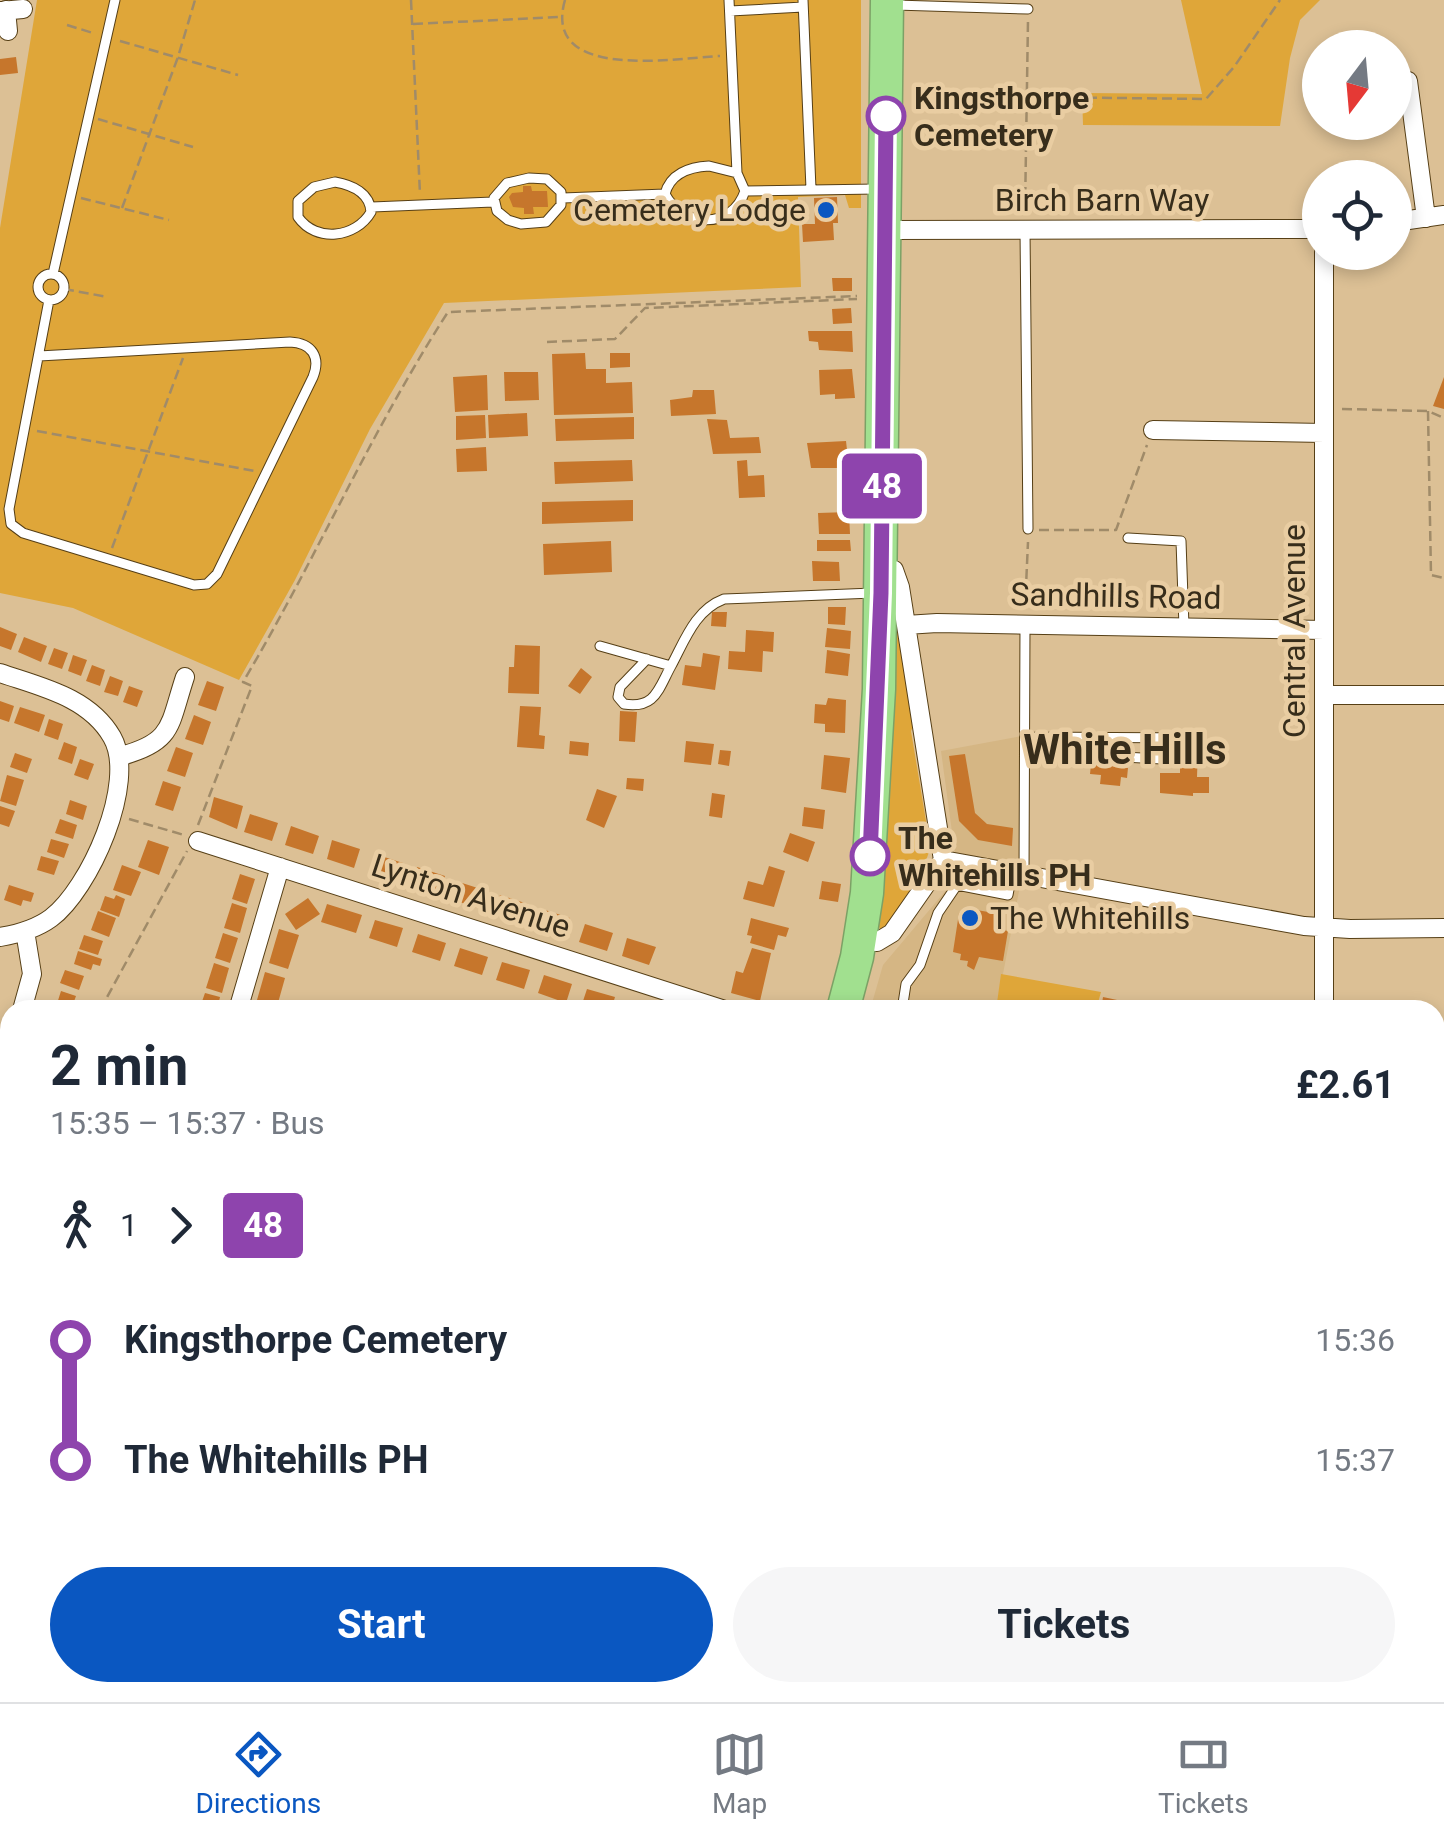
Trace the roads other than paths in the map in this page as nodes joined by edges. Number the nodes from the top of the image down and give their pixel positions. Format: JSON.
{"nodes":[{"id":1,"x":115,"y":0,"type":"edge"},
{"id":2,"x":887,"y":2,"type":"edge"},
{"id":3,"x":803,"y":4,"type":"edge"},
{"id":4,"x":729,"y":6,"type":"edge"},
{"id":5,"x":1028,"y":9,"type":"road end"},
{"id":6,"x":10,"y":10,"type":"edge"},
{"id":7,"x":8,"y":31,"type":"dead end"},
{"id":8,"x":1412,"y":101,"type":"edge"},
{"id":9,"x":737,"y":173,"type":"junction"},
{"id":10,"x":885,"y":188,"type":"junction"},
{"id":11,"x":811,"y":190,"type":"junction"},
{"id":12,"x":745,"y":192,"type":"junction"},
{"id":13,"x":666,"y":194,"type":"junction"},
{"id":14,"x":563,"y":198,"type":"junction"},
{"id":15,"x":493,"y":202,"type":"junction"},
{"id":16,"x":372,"y":207,"type":"junction"},
{"id":17,"x":1435,"y":217,"type":"edge"},
{"id":18,"x":1302,"y":228,"type":"edge"},
{"id":19,"x":884,"y":230,"type":"junction"},
{"id":20,"x":1024,"y":230,"type":"junction"},
{"id":21,"x":1324,"y":270,"type":"edge"},
{"id":22,"x":53,"y":274,"type":"junction"},
{"id":23,"x":49,"y":300,"type":"junction"},
{"id":24,"x":39,"y":356,"type":"junction"},
{"id":25,"x":1153,"y":430,"type":"road end"},
{"id":26,"x":1324,"y":433,"type":"junction"},
{"id":27,"x":1028,"y":530,"type":"road end"},
{"id":28,"x":1128,"y":538,"type":"dead end"},
{"id":29,"x":882,"y":580,"type":"junction"},
{"id":30,"x":1025,"y":624,"type":"junction"},
{"id":31,"x":906,"y":625,"type":"junction"},
{"id":32,"x":1184,"y":627,"type":"junction"},
{"id":33,"x":1324,"y":630,"type":"junction"},
{"id":34,"x":600,"y":646,"type":"dead end"},
{"id":35,"x":647,"y":659,"type":"junction"},
{"id":36,"x":671,"y":666,"type":"junction"},
{"id":37,"x":0,"y":673,"type":"edge"},
{"id":38,"x":185,"y":677,"type":"dead end"},
{"id":39,"x":1444,"y":695,"type":"edge"},
{"id":40,"x":1324,"y":696,"type":"junction"},
{"id":41,"x":1026,"y":737,"type":"junction"},
{"id":42,"x":1198,"y":738,"type":"dead end"},
{"id":43,"x":1025,"y":752,"type":"junction"},
{"id":44,"x":121,"y":756,"type":"junction"},
{"id":45,"x":1162,"y":759,"type":"dead end"},
{"id":46,"x":195,"y":840,"type":"road end"},
{"id":47,"x":943,"y":860,"type":"junction"},
{"id":48,"x":280,"y":867,"type":"junction"},
{"id":49,"x":1018,"y":874,"type":"junction"},
{"id":50,"x":957,"y":885,"type":"junction"},
{"id":51,"x":1325,"y":928,"type":"junction"},
{"id":52,"x":1444,"y":928,"type":"edge"},
{"id":53,"x":25,"y":932,"type":"junction"},
{"id":54,"x":0,"y":936,"type":"edge"},
{"id":55,"x":860,"y":940,"type":"junction"},
{"id":56,"x":25,"y":1000,"type":"edge"},
{"id":57,"x":241,"y":1000,"type":"edge"},
{"id":58,"x":694,"y":1000,"type":"edge"},
{"id":59,"x":845,"y":1000,"type":"edge"},
{"id":60,"x":904,"y":1000,"type":"edge"},
{"id":61,"x":1324,"y":1000,"type":"edge"}],
"edges":[{"from":1,"to":22,"type":"lane"},
{"from":2,"to":5,"type":"lane"},
{"from":2,"to":10,"type":"highway"},
{"from":3,"to":4,"type":"lane"},
{"from":3,"to":11,"type":"lane"},
{"from":4,"to":9,"type":"lane"},
{"from":6,"to":7,"type":"street"},
{"from":8,"to":17,"type":"street"},
{"from":9,"to":12,"type":"lane"},
{"from":9,"to":13,"type":"lane"},
{"from":10,"to":11,"type":"lane"},
{"from":10,"to":19,"type":"highway"},
{"from":11,"to":12,"type":"lane"},
{"from":12,"to":13,"type":"lane"},
{"from":13,"to":14,"type":"lane"},
{"from":14,"to":15,"type":"lane"},
{"from":14,"to":15,"type":"lane"},
{"from":15,"to":16,"type":"lane"},
{"from":16,"to":16,"type":"lane"},
{"from":18,"to":20,"type":"street","name":"Birch Barn Way"},
{"from":19,"to":20,"type":"street","name":"Birch Barn Way"},
{"from":19,"to":29,"type":"highway"},
{"from":20,"to":27,"type":"lane"},
{"from":21,"to":26,"type":"street","name":"Central Avenue"},
{"from":22,"to":23,"type":"lane"},
{"from":22,"to":23,"type":"lane"},
{"from":23,"to":24,"type":"lane"},
{"from":24,"to":24,"type":"lane"},
{"from":25,"to":26,"type":"street"},
{"from":26,"to":33,"type":"street","name":"Central Avenue"},
{"from":28,"to":32,"type":"lane"},
{"from":29,"to":31,"type":"street"},
{"from":29,"to":36,"type":"lane"},
{"from":29,"to":55,"type":"highway"},
{"from":30,"to":31,"type":"street","name":"Sandhills Road"},
{"from":30,"to":32,"type":"street","name":"Sandhills Road"},
{"from":30,"to":41,"type":"lane"},
{"from":31,"to":47,"type":"street"},
{"from":32,"to":33,"type":"street","name":"Sandhills Road"},
{"from":33,"to":40,"type":"street","name":"Central Avenue"},
{"from":34,"to":35,"type":"lane"},
{"from":35,"to":36,"type":"lane"},
{"from":35,"to":36,"type":"lane"},
{"from":37,"to":44,"type":"street"},
{"from":38,"to":44,"type":"street"},
{"from":39,"to":40,"type":"street"},
{"from":40,"to":51,"type":"street","name":"Central Avenue"},
{"from":41,"to":42,"type":"lane"},
{"from":41,"to":43,"type":"lane"},
{"from":43,"to":45,"type":"lane"},
{"from":43,"to":49,"type":"lane"},
{"from":44,"to":53,"type":"street"},
{"from":46,"to":48,"type":"street","name":"Lynton Avenue"},
{"from":47,"to":49,"type":"street"},
{"from":47,"to":50,"type":"lane"},
{"from":47,"to":55,"type":"street"},
{"from":48,"to":57,"type":"street"},
{"from":48,"to":58,"type":"street","name":"Lynton Avenue"},
{"from":49,"to":50,"type":"lane"},
{"from":49,"to":51,"type":"street"},
{"from":50,"to":60,"type":"lane"},
{"from":51,"to":52,"type":"street"},
{"from":51,"to":61,"type":"street","name":"Central Avenue"},
{"from":53,"to":54,"type":"street"},
{"from":53,"to":56,"type":"street"},
{"from":55,"to":59,"type":"highway"}]}
